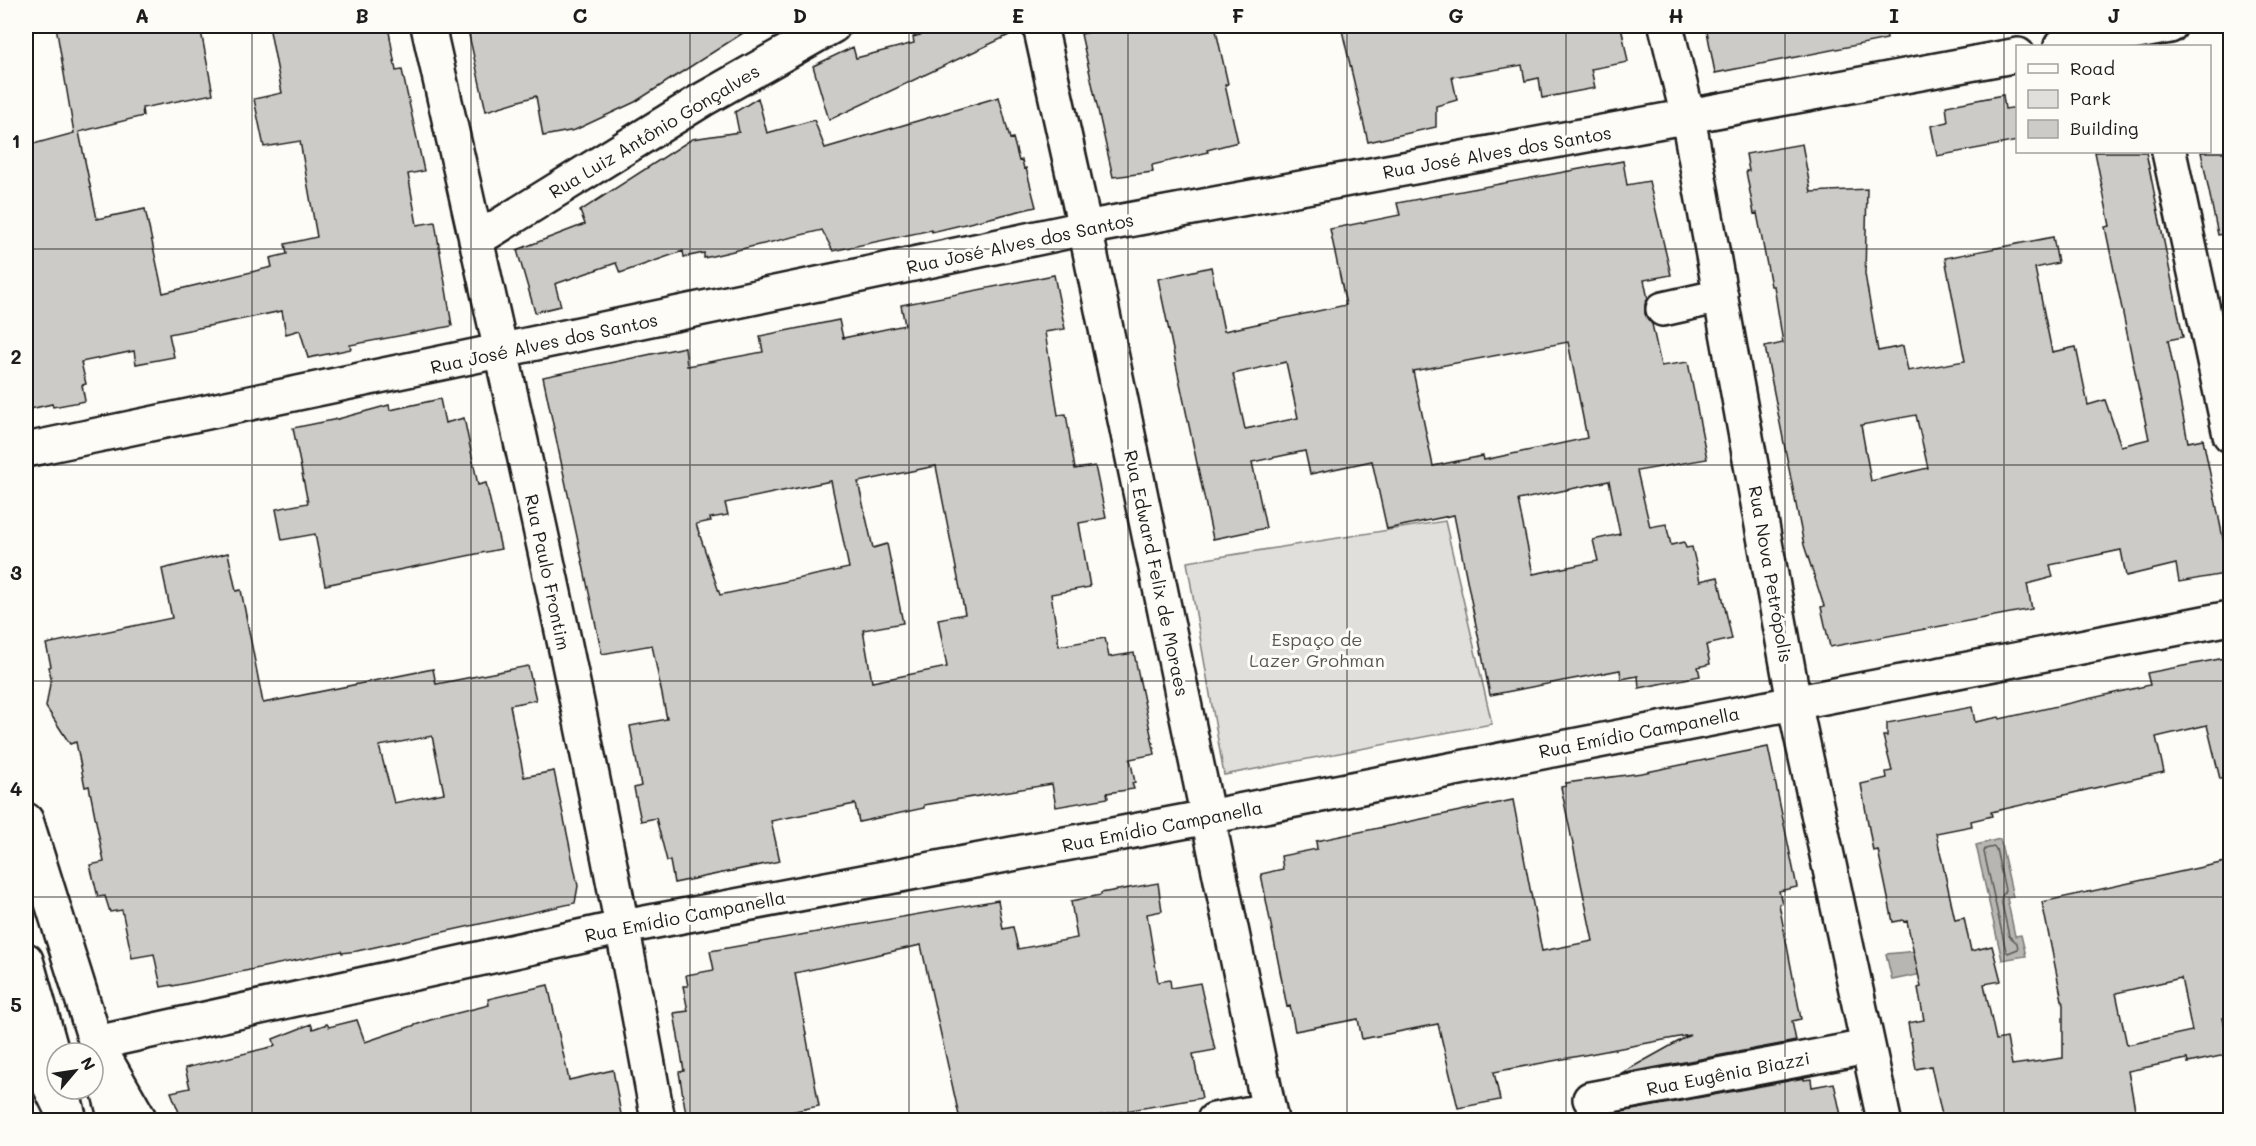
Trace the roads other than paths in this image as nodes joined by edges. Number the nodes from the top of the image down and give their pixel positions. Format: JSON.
{"nodes":[{"id":1,"x":428,"y":26,"type":"edge"},
{"id":2,"x":833,"y":26,"type":"edge"},
{"id":3,"x":1040,"y":26,"type":"edge"},
{"id":4,"x":1666,"y":26,"type":"edge"},
{"id":5,"x":2149,"y":32,"type":"edge"},
{"id":6,"x":2067,"y":45,"type":"edge"},
{"id":7,"x":2016,"y":55,"type":"edge"},
{"id":8,"x":1688,"y":117,"type":"junction"},
{"id":9,"x":2169,"y":153,"type":"edge"},
{"id":10,"x":1085,"y":228,"type":"junction"},
{"id":11,"x":476,"y":240,"type":"junction"},
{"id":12,"x":1720,"y":296,"type":"junction"},
{"id":13,"x":1663,"y":309,"type":"dead end"},
{"id":14,"x":501,"y":352,"type":"junction"},
{"id":15,"x":2230,"y":435,"type":"edge"},
{"id":16,"x":26,"y":450,"type":"edge"},
{"id":17,"x":2230,"y":618,"type":"edge"},
{"id":18,"x":1794,"y":702,"type":"junction"},
{"id":19,"x":1208,"y":817,"type":"junction"},
{"id":20,"x":26,"y":820,"type":"edge"},
{"id":21,"x":624,"y":927,"type":"junction"},
{"id":22,"x":26,"y":960,"type":"edge"},
{"id":23,"x":26,"y":1037,"type":"edge"},
{"id":24,"x":49,"y":1041,"type":"edge"},
{"id":25,"x":95,"y":1041,"type":"edge"},
{"id":26,"x":105,"y":1041,"type":"edge"},
{"id":27,"x":1867,"y":1047,"type":"junction"},
{"id":28,"x":105,"y":1059,"type":"edge"},
{"id":29,"x":105,"y":1078,"type":"edge"},
{"id":30,"x":1590,"y":1100,"type":"dead end"},
{"id":31,"x":64,"y":1101,"type":"edge"},
{"id":32,"x":1270,"y":1115,"type":"edge"},
{"id":33,"x":68,"y":1120,"type":"edge"},
{"id":34,"x":116,"y":1120,"type":"edge"},
{"id":35,"x":140,"y":1120,"type":"edge"},
{"id":36,"x":658,"y":1120,"type":"edge"},
{"id":37,"x":1214,"y":1120,"type":"edge"},
{"id":38,"x":1884,"y":1120,"type":"edge"}],
"edges":[{"from":1,"to":11,"type":"main road","name":"Rua Paulo Frontim"},
{"from":2,"to":11,"type":"main road","name":"Rua Luiz Antônio Gonçalves"},
{"from":3,"to":10,"type":"main road","name":"Rua Edward Felix de Moraes"},
{"from":4,"to":8,"type":"main road","name":"Rua Nova Petrópolis"},
{"from":5,"to":6,"type":"main road"},
{"from":7,"to":8,"type":"main road","name":"Rua José Alves dos Santos"},
{"from":8,"to":10,"type":"main road","name":"Rua José Alves dos Santos"},
{"from":8,"to":12,"type":"main road","name":"Rua Nova Petrópolis"},
{"from":9,"to":15,"type":"main road"},
{"from":10,"to":14,"type":"main road","name":"Rua José Alves dos Santos"},
{"from":10,"to":19,"type":"main road","name":"Rua Edward Felix de Moraes"},
{"from":11,"to":14,"type":"main road","name":"Rua Paulo Frontim"},
{"from":12,"to":13,"type":"main road"},
{"from":12,"to":18,"type":"main road","name":"Rua Nova Petrópolis"},
{"from":14,"to":16,"type":"main road","name":"Rua José Alves dos Santos"},
{"from":14,"to":21,"type":"main road","name":"Rua Paulo Frontim"},
{"from":17,"to":18,"type":"main road","name":"Rua Emídio Campanella"},
{"from":18,"to":19,"type":"main road","name":"Rua Emídio Campanella"},
{"from":18,"to":27,"type":"main road","name":"Rua Nova Petrópolis"},
{"from":19,"to":21,"type":"main road","name":"Rua Emídio Campanella"},
{"from":19,"to":32,"type":"main road","name":"Rua Edward Felix de Moraes"},
{"from":20,"to":25,"type":"main road"},
{"from":21,"to":26,"type":"main road","name":"Rua Emídio Campanella"},
{"from":21,"to":36,"type":"main road","name":"Rua Paulo Frontim"},
{"from":22,"to":24,"type":"main road"},
{"from":23,"to":33,"type":"main road"},
{"from":27,"to":30,"type":"main road","name":"Rua Eugênia Biazzi"},
{"from":27,"to":38,"type":"main road","name":"Rua Nova Petrópolis"},
{"from":28,"to":35,"type":"main road"},
{"from":29,"to":34,"type":"main road"},
{"from":31,"to":33,"type":"main road"},
{"from":32,"to":37,"type":"main road"}]}
